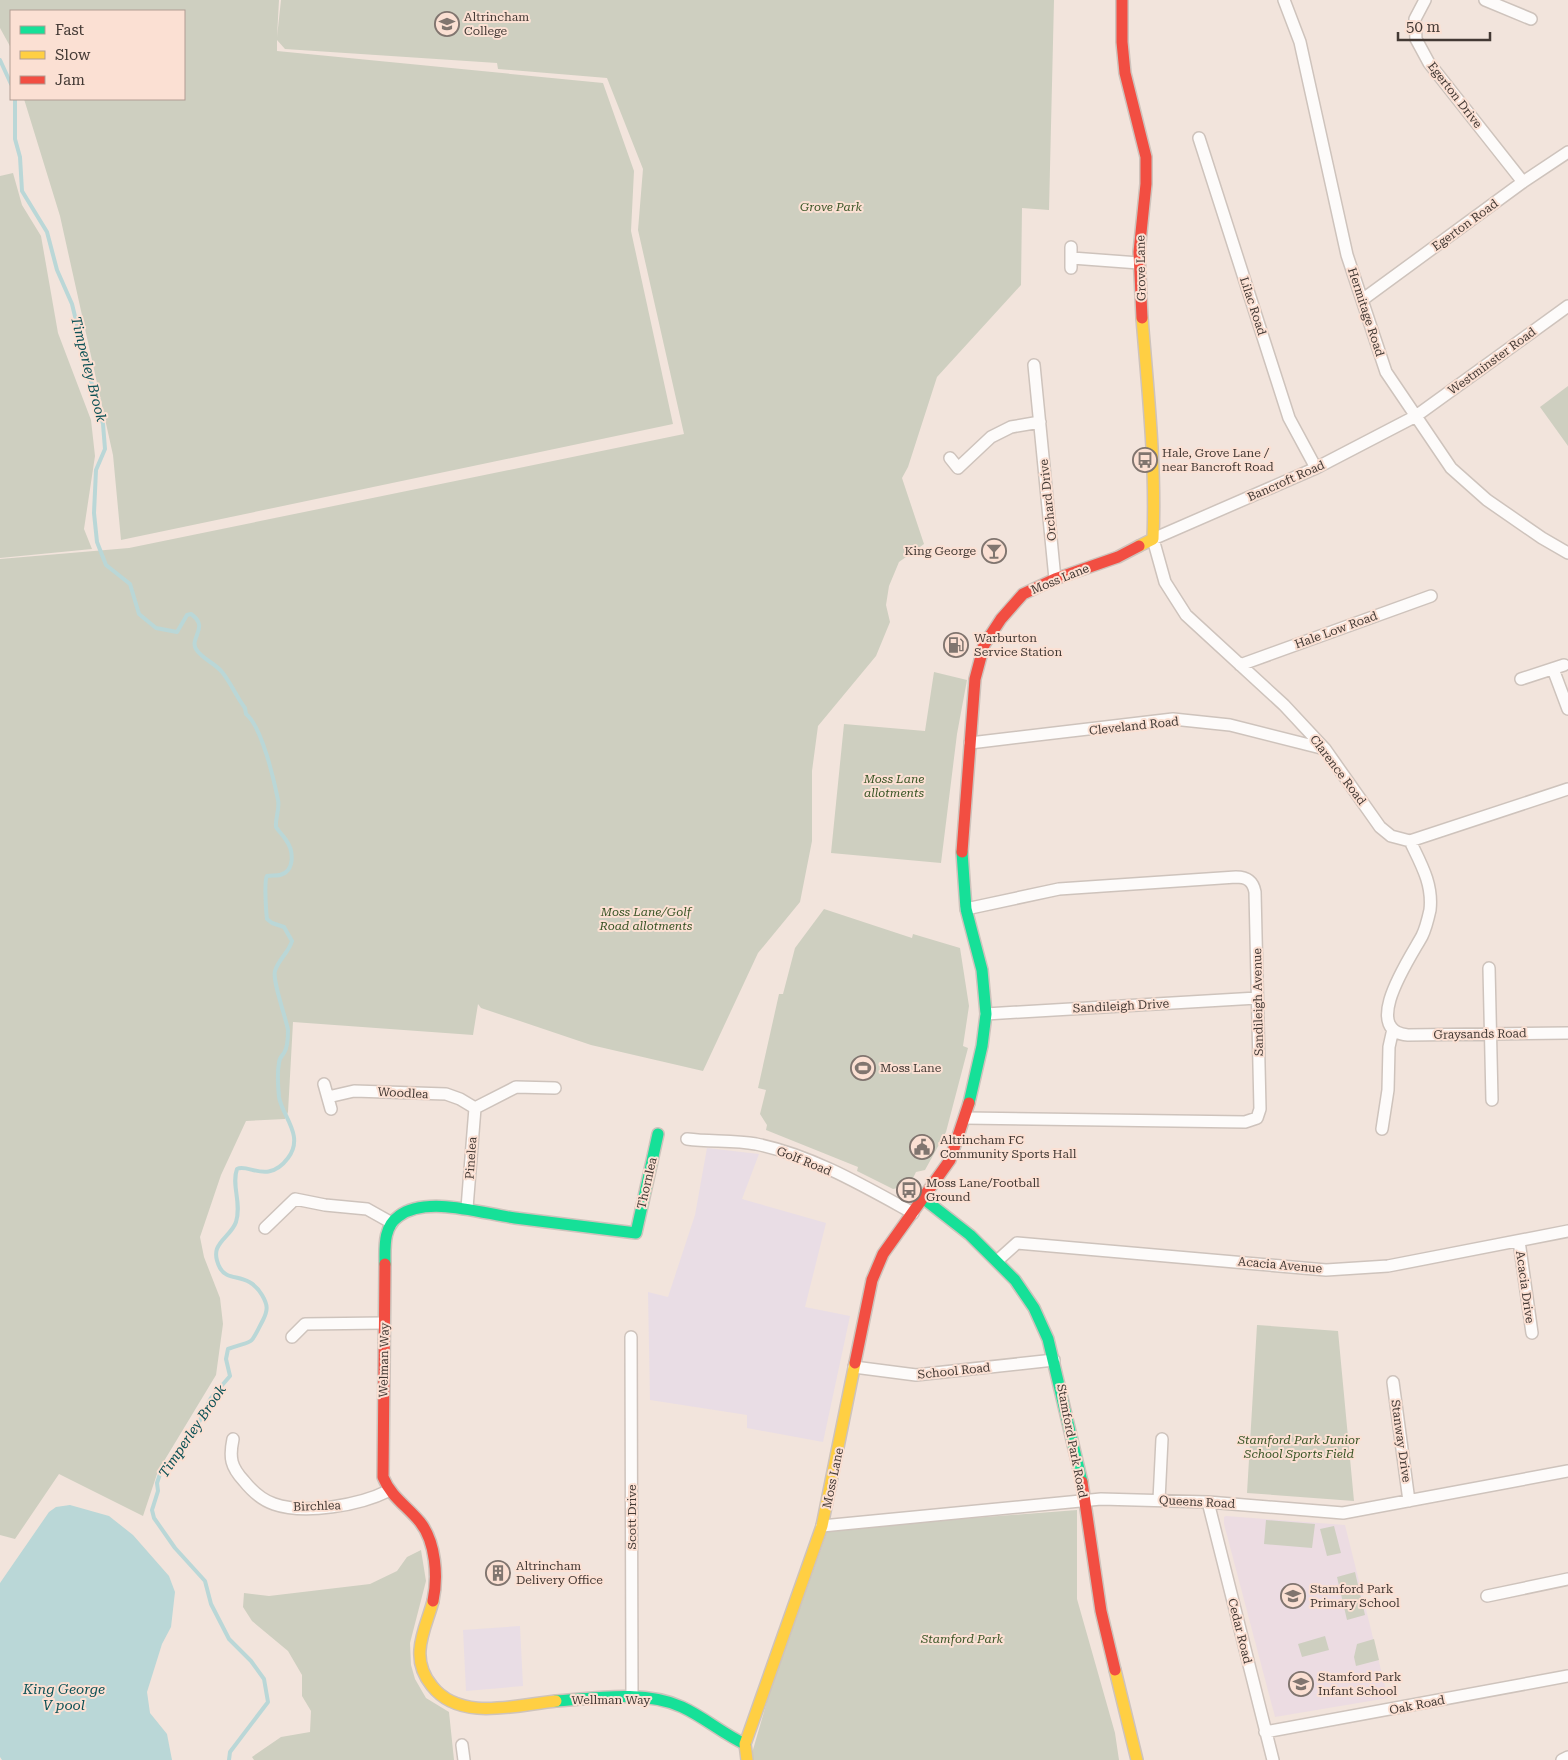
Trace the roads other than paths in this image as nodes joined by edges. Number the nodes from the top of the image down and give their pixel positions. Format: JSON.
{"nodes":[{"id":1,"x":1122,"y":0,"type":"edge"},
{"id":2,"x":1284,"y":0,"type":"edge"},
{"id":3,"x":1425,"y":0,"type":"edge"},
{"id":4,"x":1485,"y":0,"type":"edge"},
{"id":5,"x":1531,"y":19,"type":"dead end"},
{"id":6,"x":1199,"y":138,"type":"dead end"},
{"id":7,"x":1568,"y":152,"type":"edge"},
{"id":8,"x":1523,"y":182,"type":"junction"},
{"id":9,"x":1072,"y":258,"type":"dead end"},
{"id":10,"x":1139,"y":263,"type":"junction"},
{"id":11,"x":1362,"y":300,"type":"junction"},
{"id":12,"x":1568,"y":306,"type":"edge"},
{"id":13,"x":1034,"y":365,"type":"dead end"},
{"id":14,"x":1416,"y":416,"type":"junction"},
{"id":15,"x":1040,"y":422,"type":"junction"},
{"id":16,"x":950,"y":458,"type":"dead end"},
{"id":17,"x":1316,"y":468,"type":"junction"},
{"id":18,"x":1153,"y":539,"type":"junction"},
{"id":19,"x":1568,"y":552,"type":"edge"},
{"id":20,"x":1055,"y":579,"type":"junction"},
{"id":21,"x":1431,"y":596,"type":"dead end"},
{"id":22,"x":1240,"y":665,"type":"junction"},
{"id":23,"x":1564,"y":665,"type":"dead end"},
{"id":24,"x":1553,"y":669,"type":"junction"},
{"id":25,"x":1521,"y":679,"type":"dead end"},
{"id":26,"x":1568,"y":709,"type":"edge"},
{"id":27,"x":970,"y":743,"type":"junction"},
{"id":28,"x":1325,"y":749,"type":"junction"},
{"id":29,"x":1568,"y":789,"type":"edge"},
{"id":30,"x":1410,"y":841,"type":"junction"},
{"id":31,"x":966,"y":909,"type":"junction"},
{"id":32,"x":1489,"y":968,"type":"dead end"},
{"id":33,"x":1257,"y":998,"type":"junction"},
{"id":34,"x":986,"y":1014,"type":"junction"},
{"id":35,"x":1393,"y":1030,"type":"junction"},
{"id":36,"x":1491,"y":1033,"type":"junction"},
{"id":37,"x":1568,"y":1033,"type":"edge"},
{"id":38,"x":324,"y":1084,"type":"dead end"},
{"id":39,"x":555,"y":1088,"type":"dead end"},
{"id":40,"x":328,"y":1097,"type":"junction"},
{"id":41,"x":1492,"y":1100,"type":"dead end"},
{"id":42,"x":474,"y":1108,"type":"junction"},
{"id":43,"x":331,"y":1110,"type":"dead end"},
{"id":44,"x":965,"y":1118,"type":"junction"},
{"id":45,"x":1382,"y":1129,"type":"dead end"},
{"id":46,"x":658,"y":1134,"type":"dead end"},
{"id":47,"x":687,"y":1139,"type":"dead end"},
{"id":48,"x":924,"y":1199,"type":"junction"},
{"id":49,"x":467,"y":1208,"type":"junction"},
{"id":50,"x":913,"y":1213,"type":"junction"},
{"id":51,"x":392,"y":1223,"type":"junction"},
{"id":52,"x":265,"y":1228,"type":"dead end"},
{"id":53,"x":1568,"y":1231,"type":"edge"},
{"id":54,"x":1519,"y":1241,"type":"junction"},
{"id":55,"x":997,"y":1260,"type":"junction"},
{"id":56,"x":384,"y":1323,"type":"junction"},
{"id":57,"x":1532,"y":1333,"type":"dead end"},
{"id":58,"x":631,"y":1337,"type":"dead end"},
{"id":59,"x":292,"y":1338,"type":"dead end"},
{"id":60,"x":1054,"y":1360,"type":"junction"},
{"id":61,"x":854,"y":1367,"type":"junction"},
{"id":62,"x":1393,"y":1382,"type":"dead end"},
{"id":63,"x":234,"y":1439,"type":"dead end"},
{"id":64,"x":1162,"y":1439,"type":"dead end"},
{"id":65,"x":231,"y":1464,"type":"junction"},
{"id":66,"x":219,"y":1467,"type":"dead end"},
{"id":67,"x":1568,"y":1471,"type":"edge"},
{"id":68,"x":388,"y":1491,"type":"junction"},
{"id":69,"x":1159,"y":1500,"type":"junction"},
{"id":70,"x":1084,"y":1501,"type":"junction"},
{"id":71,"x":1409,"y":1501,"type":"junction"},
{"id":72,"x":1208,"y":1502,"type":"junction"},
{"id":73,"x":822,"y":1526,"type":"junction"},
{"id":74,"x":1568,"y":1579,"type":"edge"},
{"id":75,"x":1487,"y":1596,"type":"dead end"},
{"id":76,"x":1568,"y":1676,"type":"edge"},
{"id":77,"x":632,"y":1698,"type":"junction"},
{"id":78,"x":1265,"y":1732,"type":"junction"},
{"id":79,"x":745,"y":1744,"type":"junction"},
{"id":80,"x":462,"y":1745,"type":"dead end"},
{"id":81,"x":1568,"y":1757,"type":"edge"},
{"id":82,"x":464,"y":1760,"type":"edge"},
{"id":83,"x":747,"y":1760,"type":"edge"},
{"id":84,"x":1137,"y":1760,"type":"edge"},
{"id":85,"x":1273,"y":1760,"type":"edge"},
{"id":86,"x":1562,"y":1760,"type":"edge"}],
"edges":[{"from":1,"to":10,"type":"street","name":"Grove Lane"},
{"from":2,"to":11,"type":"street","name":"Hermitage Road"},
{"from":3,"to":8,"type":"street","name":"Egerton Drive"},
{"from":4,"to":5,"type":"street"},
{"from":6,"to":17,"type":"street","name":"Lilac Road"},
{"from":7,"to":8,"type":"street","name":"Egerton Road"},
{"from":8,"to":11,"type":"street","name":"Egerton Road"},
{"from":9,"to":10,"type":"street"},
{"from":10,"to":18,"type":"street","name":"Grove Lane"},
{"from":11,"to":14,"type":"street","name":"Hermitage Road"},
{"from":12,"to":14,"type":"street","name":"Westminster Road"},
{"from":13,"to":15,"type":"street","name":"Orchard Drive"},
{"from":14,"to":17,"type":"street","name":"Bancroft Road"},
{"from":14,"to":19,"type":"street","name":"Hermitage Road"},
{"from":15,"to":16,"type":"street"},
{"from":15,"to":20,"type":"street","name":"Orchard Drive"},
{"from":17,"to":18,"type":"street","name":"Bancroft Road"},
{"from":18,"to":20,"type":"street","name":"Moss Lane"},
{"from":18,"to":22,"type":"street","name":"Clarence Road"},
{"from":20,"to":27,"type":"street","name":"Moss Lane"},
{"from":21,"to":22,"type":"street","name":"Hale Low Road"},
{"from":22,"to":28,"type":"street","name":"Clarence Road"},
{"from":23,"to":24,"type":"street"},
{"from":24,"to":25,"type":"street"},
{"from":24,"to":26,"type":"street"},
{"from":27,"to":28,"type":"street","name":"Cleveland Road"},
{"from":27,"to":31,"type":"street","name":"Moss Lane"},
{"from":28,"to":30,"type":"street","name":"Clarence Road"},
{"from":29,"to":30,"type":"street"},
{"from":30,"to":35,"type":"street"},
{"from":31,"to":33,"type":"street","name":"Sandileigh Avenue"},
{"from":31,"to":34,"type":"street","name":"Moss Lane"},
{"from":32,"to":36,"type":"street"},
{"from":33,"to":34,"type":"street","name":"Sandileigh Drive"},
{"from":33,"to":44,"type":"street","name":"Sandileigh Avenue"},
{"from":34,"to":44,"type":"street","name":"Moss Lane"},
{"from":35,"to":36,"type":"street","name":"Graysands Road"},
{"from":35,"to":45,"type":"street"},
{"from":36,"to":37,"type":"street","name":"Graysands Road"},
{"from":36,"to":41,"type":"street"},
{"from":38,"to":40,"type":"street"},
{"from":39,"to":42,"type":"street"},
{"from":40,"to":42,"type":"street","name":"Woodlea"},
{"from":40,"to":43,"type":"street"},
{"from":42,"to":49,"type":"street","name":"Pinelea"},
{"from":44,"to":48,"type":"street","name":"Moss Lane"},
{"from":46,"to":49,"type":"street","name":"Thornlea"},
{"from":47,"to":50,"type":"street","name":"Golf Road"},
{"from":48,"to":50,"type":"street","name":"Moss Lane"},
{"from":48,"to":55,"type":"street","name":"Stamford Park Road"},
{"from":49,"to":51,"type":"street"},
{"from":50,"to":61,"type":"street","name":"Moss Lane"},
{"from":51,"to":52,"type":"street"},
{"from":51,"to":56,"type":"street","name":"Welman Way"},
{"from":53,"to":54,"type":"street","name":"Acacia Avenue"},
{"from":54,"to":55,"type":"street","name":"Acacia Avenue"},
{"from":54,"to":57,"type":"street","name":"Acacia Drive"},
{"from":55,"to":60,"type":"street","name":"Stamford Park Road"},
{"from":56,"to":59,"type":"street"},
{"from":56,"to":68,"type":"street","name":"Welman Way"},
{"from":58,"to":77,"type":"street","name":"Scott Drive"},
{"from":60,"to":61,"type":"street","name":"School Road"},
{"from":60,"to":70,"type":"street","name":"Stamford Park Road"},
{"from":61,"to":73,"type":"street","name":"Moss Lane"},
{"from":62,"to":71,"type":"street","name":"Stanway Drive"},
{"from":63,"to":65,"type":"street"},
{"from":64,"to":69,"type":"street"},
{"from":65,"to":66,"type":"street"},
{"from":65,"to":68,"type":"street","name":"Birchlea"},
{"from":67,"to":71,"type":"street","name":"Queens Road"},
{"from":68,"to":77,"type":"street","name":"Wellman Way"},
{"from":69,"to":70,"type":"street","name":"Queens Road"},
{"from":69,"to":72,"type":"street","name":"Queens Road"},
{"from":70,"to":73,"type":"street","name":"Queens Road"},
{"from":70,"to":84,"type":"street","name":"Stamford Park Road"},
{"from":71,"to":72,"type":"street","name":"Queens Road"},
{"from":72,"to":78,"type":"street","name":"Cedar Road"},
{"from":73,"to":79,"type":"street","name":"Moss Lane"},
{"from":74,"to":75,"type":"street"},
{"from":76,"to":78,"type":"street","name":"Oak Road"},
{"from":77,"to":79,"type":"street","name":"Wellman Way"},
{"from":78,"to":85,"type":"street","name":"Cedar Road"},
{"from":79,"to":83,"type":"street","name":"Moss Lane"},
{"from":80,"to":82,"type":"street"},
{"from":81,"to":86,"type":"street"}]}
